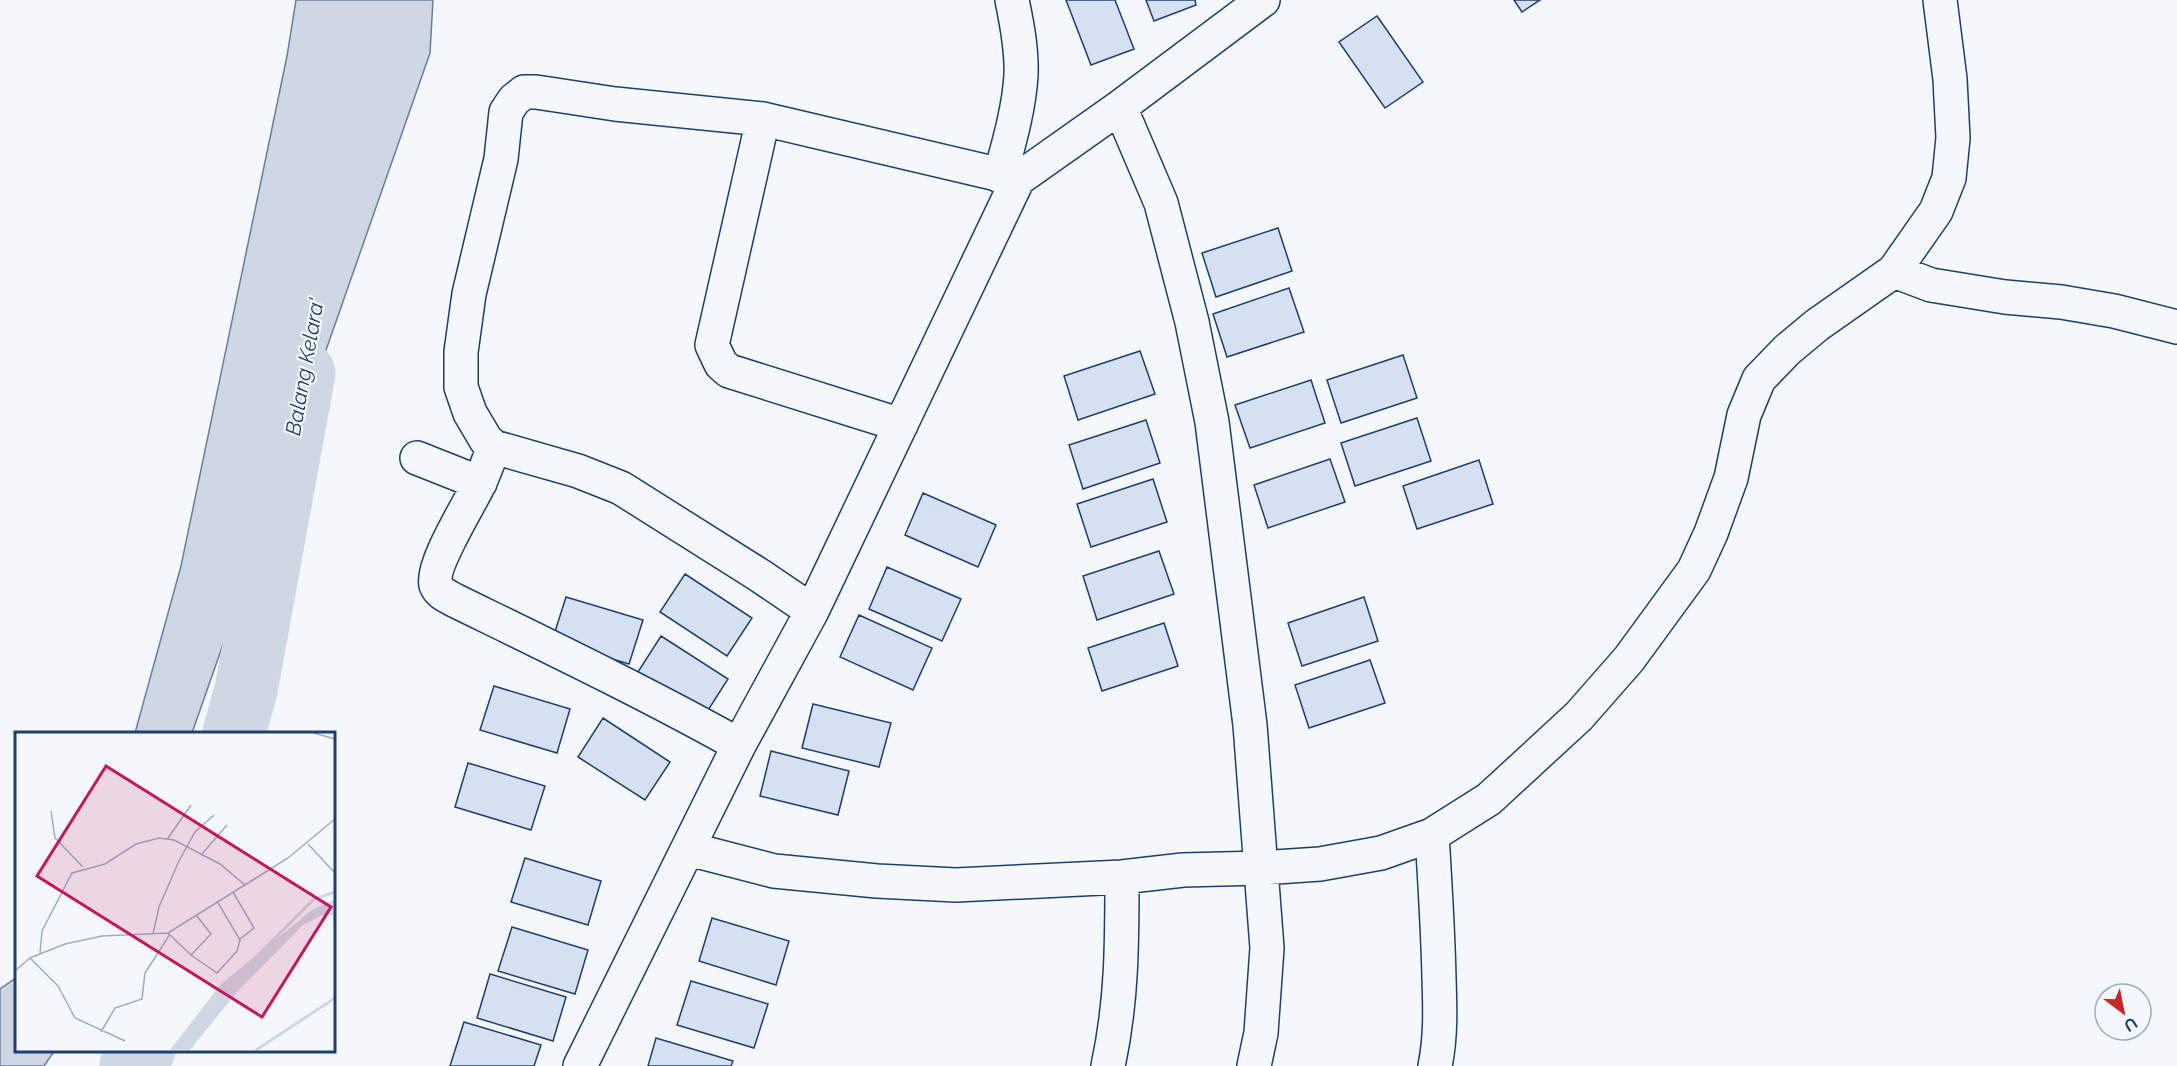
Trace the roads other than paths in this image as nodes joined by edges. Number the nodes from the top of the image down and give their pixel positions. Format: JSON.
{"nodes":[{"id":1,"x":1012,"y":0,"type":"edge"},
{"id":2,"x":1263,"y":0,"type":"edge"},
{"id":3,"x":1940,"y":0,"type":"edge"},
{"id":4,"x":1120,"y":106,"type":"junction"},
{"id":5,"x":762,"y":119,"type":"junction"},
{"id":6,"x":1009,"y":178,"type":"junction"},
{"id":7,"x":1894,"y":271,"type":"junction"},
{"id":8,"x":2177,"y":327,"type":"edge"},
{"id":9,"x":901,"y":425,"type":"junction"},
{"id":10,"x":494,"y":447,"type":"junction"},
{"id":11,"x":417,"y":458,"type":"dead end"},
{"id":12,"x":480,"y":483,"type":"junction"},
{"id":13,"x":812,"y":611,"type":"junction"},
{"id":14,"x":740,"y":745,"type":"junction"},
{"id":15,"x":1432,"y":835,"type":"junction"},
{"id":16,"x":689,"y":849,"type":"junction"},
{"id":17,"x":1260,"y":868,"type":"junction"},
{"id":18,"x":1122,"y":877,"type":"junction"},
{"id":19,"x":580,"y":1066,"type":"edge"},
{"id":20,"x":1108,"y":1066,"type":"edge"},
{"id":21,"x":1254,"y":1066,"type":"edge"},
{"id":22,"x":1435,"y":1066,"type":"edge"}],
"edges":[{"from":1,"to":6,"type":"street"},
{"from":2,"to":4,"type":"street"},
{"from":3,"to":7,"type":"street"},
{"from":4,"to":6,"type":"street"},
{"from":4,"to":17,"type":"street"},
{"from":5,"to":6,"type":"street"},
{"from":5,"to":9,"type":"street"},
{"from":5,"to":10,"type":"street"},
{"from":6,"to":9,"type":"street"},
{"from":7,"to":8,"type":"street"},
{"from":7,"to":15,"type":"street"},
{"from":9,"to":13,"type":"street"},
{"from":10,"to":12,"type":"street"},
{"from":10,"to":13,"type":"street"},
{"from":11,"to":12,"type":"street"},
{"from":12,"to":14,"type":"street"},
{"from":13,"to":14,"type":"street"},
{"from":14,"to":16,"type":"street"},
{"from":15,"to":17,"type":"street"},
{"from":15,"to":22,"type":"street"},
{"from":16,"to":18,"type":"street"},
{"from":16,"to":19,"type":"street"},
{"from":17,"to":18,"type":"street"},
{"from":17,"to":21,"type":"street"},
{"from":18,"to":20,"type":"street"}]}
